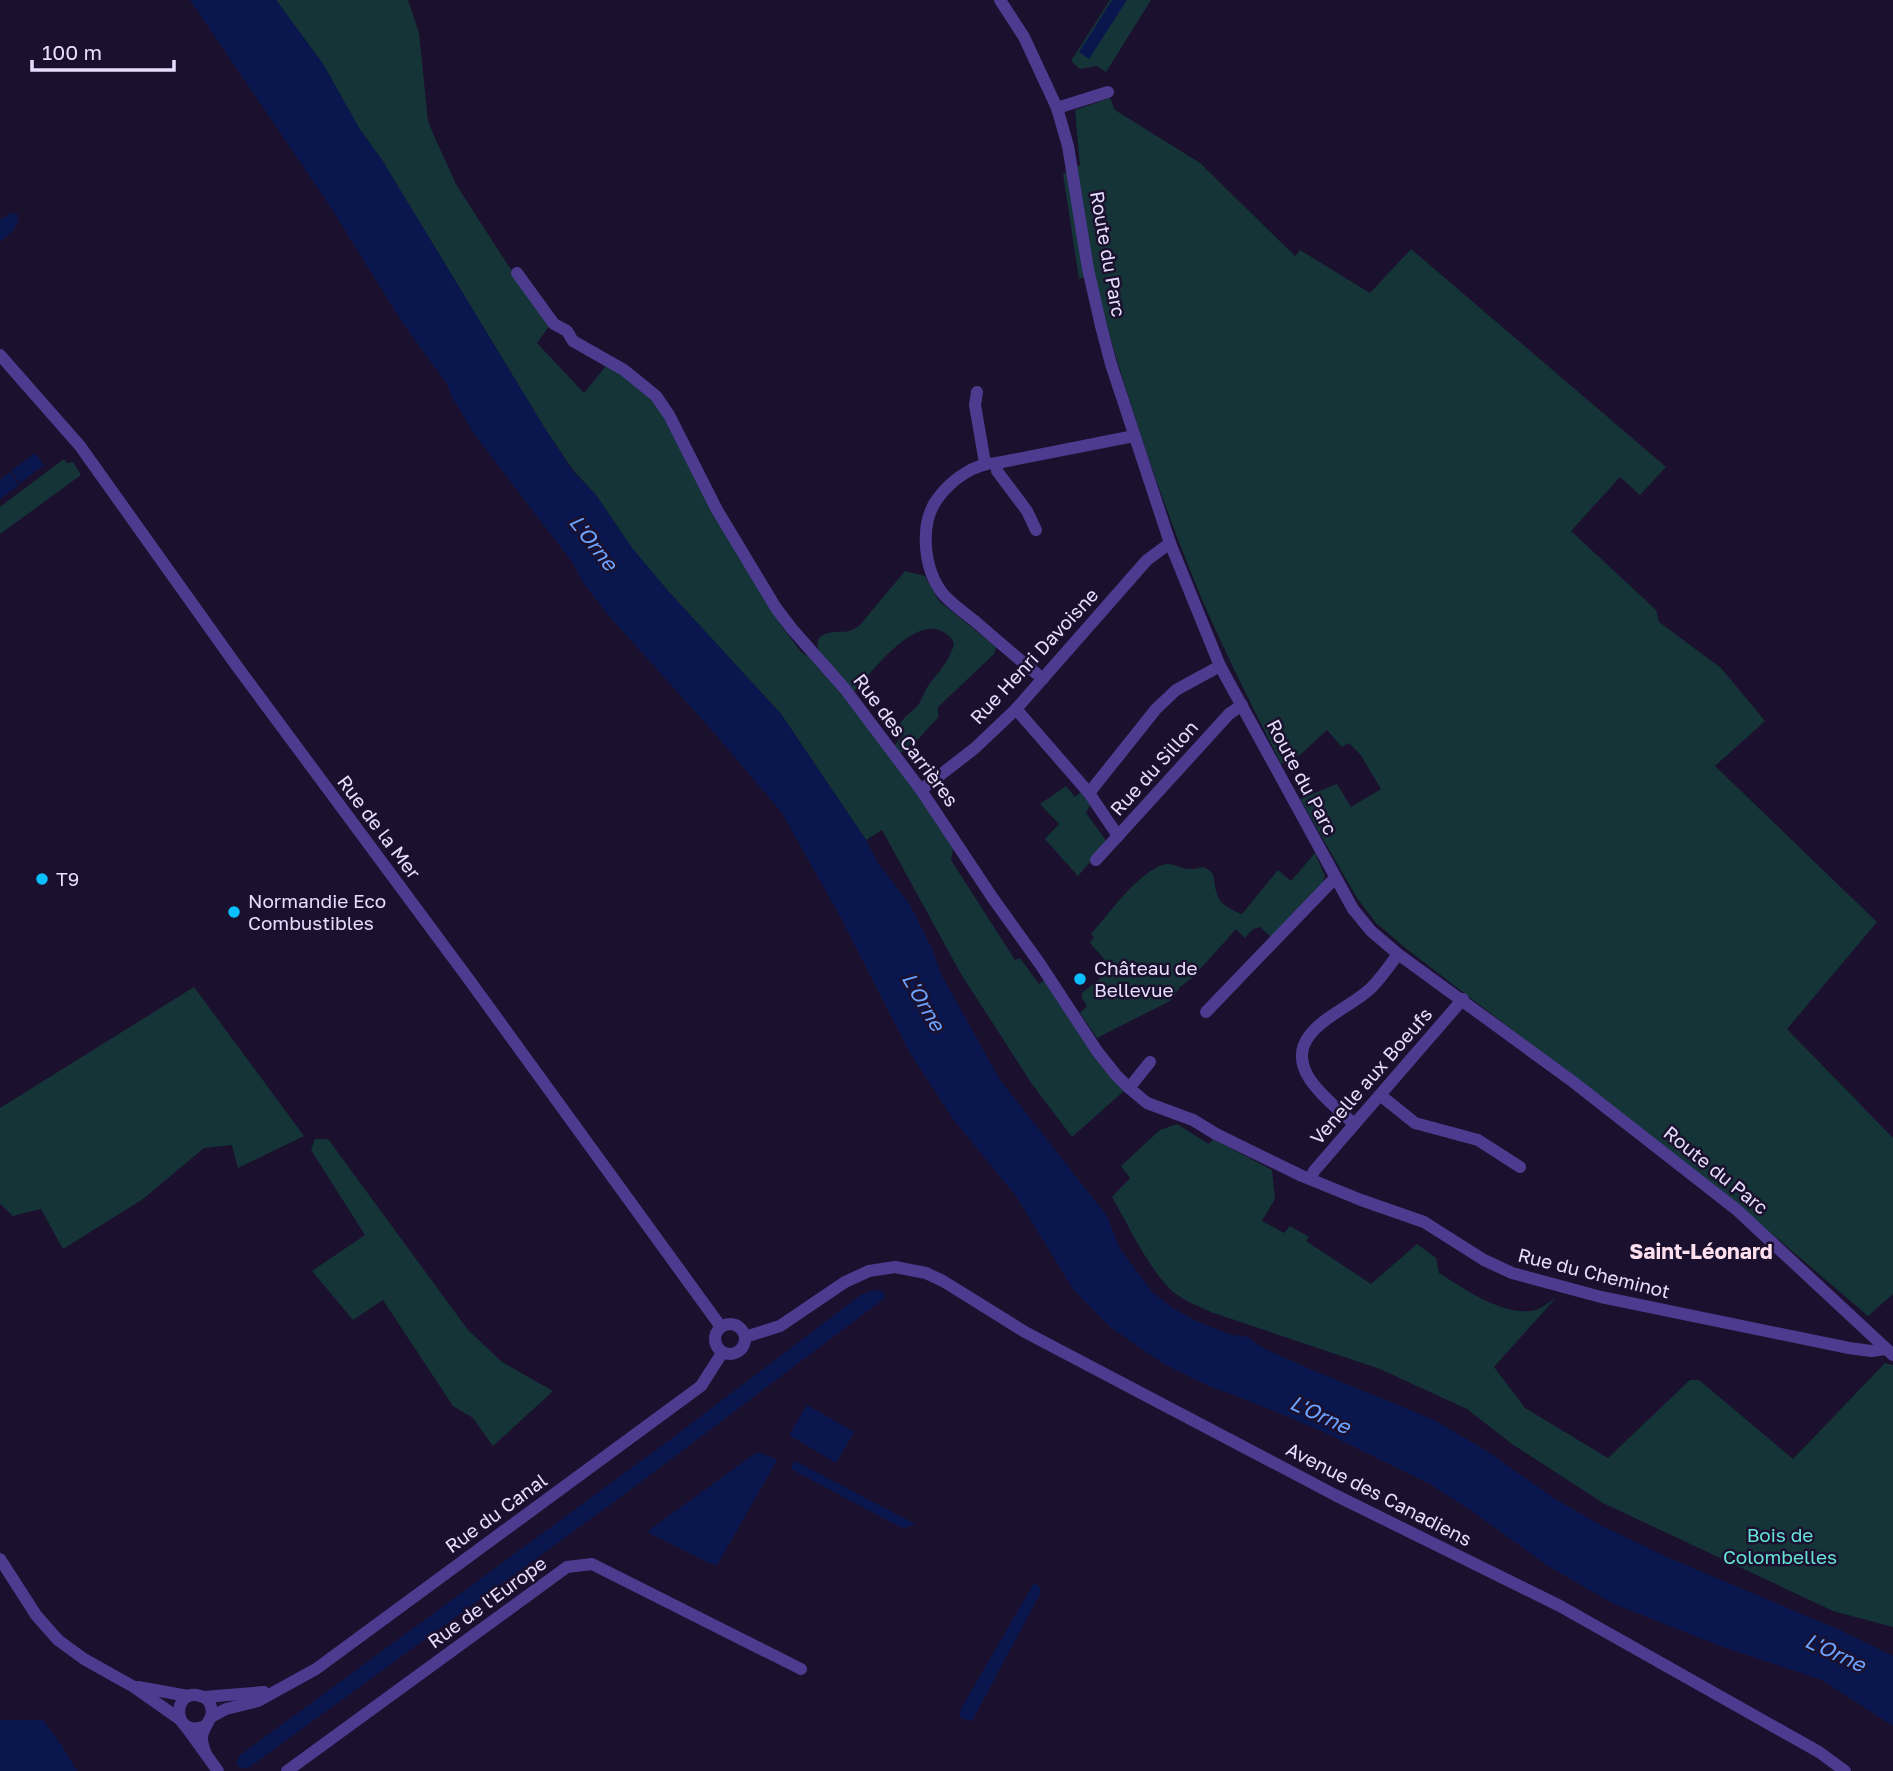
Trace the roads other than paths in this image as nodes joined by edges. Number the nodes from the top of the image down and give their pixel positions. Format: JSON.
{"nodes":[{"id":1,"x":1000,"y":0,"type":"edge"},
{"id":2,"x":1108,"y":92,"type":"dead end"},
{"id":3,"x":1057,"y":108,"type":"junction"},
{"id":4,"x":517,"y":273,"type":"dead end"},
{"id":5,"x":0,"y":355,"type":"edge"},
{"id":6,"x":977,"y":392,"type":"dead end"},
{"id":7,"x":1134,"y":436,"type":"junction"},
{"id":8,"x":991,"y":463,"type":"junction"},
{"id":9,"x":1036,"y":530,"type":"dead end"},
{"id":10,"x":1170,"y":543,"type":"junction"},
{"id":11,"x":1220,"y":666,"type":"junction"},
{"id":12,"x":1043,"y":679,"type":"junction"},
{"id":13,"x":1242,"y":705,"type":"junction"},
{"id":14,"x":1016,"y":709,"type":"junction"},
{"id":15,"x":921,"y":790,"type":"junction"},
{"id":16,"x":1089,"y":793,"type":"junction"},
{"id":17,"x":1118,"y":836,"type":"junction"},
{"id":18,"x":1096,"y":860,"type":"dead end"},
{"id":19,"x":1335,"y":878,"type":"junction"},
{"id":20,"x":1398,"y":954,"type":"junction"},
{"id":21,"x":1463,"y":999,"type":"junction"},
{"id":22,"x":1206,"y":1012,"type":"dead end"},
{"id":23,"x":1150,"y":1062,"type":"dead end"},
{"id":24,"x":1129,"y":1088,"type":"junction"},
{"id":25,"x":1380,"y":1095,"type":"junction"},
{"id":26,"x":1354,"y":1124,"type":"junction"},
{"id":27,"x":1520,"y":1167,"type":"dead end"},
{"id":28,"x":1310,"y":1179,"type":"junction"},
{"id":29,"x":720,"y":1327,"type":"junction"},
{"id":30,"x":746,"y":1337,"type":"junction"},
{"id":31,"x":1890,"y":1352,"type":"edge"},
{"id":32,"x":722,"y":1353,"type":"junction"},
{"id":33,"x":0,"y":1559,"type":"edge"},
{"id":34,"x":801,"y":1669,"type":"dead end"},
{"id":35,"x":134,"y":1687,"type":"junction"},
{"id":36,"x":278,"y":1689,"type":"junction"},
{"id":37,"x":188,"y":1696,"type":"junction"},
{"id":38,"x":204,"y":1697,"type":"junction"},
{"id":39,"x":208,"y":1721,"type":"junction"},
{"id":40,"x":182,"y":1722,"type":"junction"},
{"id":41,"x":206,"y":1754,"type":"junction"},
{"id":42,"x":218,"y":1771,"type":"edge"},
{"id":43,"x":287,"y":1771,"type":"edge"},
{"id":44,"x":1845,"y":1771,"type":"edge"}],
"edges":[{"from":1,"to":3,"type":"street","name":"Route du Parc"},
{"from":2,"to":3,"type":"street"},
{"from":3,"to":7,"type":"street","name":"Route du Parc"},
{"from":4,"to":15,"type":"street","name":"Rue des Carrières"},
{"from":5,"to":29,"type":"street","name":"Rue de la Mer"},
{"from":6,"to":8,"type":"street"},
{"from":7,"to":8,"type":"street"},
{"from":7,"to":10,"type":"street","name":"Route du Parc"},
{"from":8,"to":9,"type":"street"},
{"from":8,"to":12,"type":"street"},
{"from":10,"to":11,"type":"street","name":"Route du Parc"},
{"from":10,"to":12,"type":"street","name":"Rue Henri Davoisne"},
{"from":11,"to":13,"type":"street","name":"Route du Parc"},
{"from":11,"to":16,"type":"street"},
{"from":12,"to":14,"type":"street","name":"Rue Henri Davoisne"},
{"from":13,"to":17,"type":"street","name":"Rue du Sillon"},
{"from":13,"to":19,"type":"street","name":"Route du Parc"},
{"from":14,"to":15,"type":"street","name":"Rue Henri Davoisne"},
{"from":14,"to":16,"type":"street"},
{"from":15,"to":24,"type":"street","name":"Rue des Carrières"},
{"from":16,"to":17,"type":"street"},
{"from":17,"to":18,"type":"street","name":"Rue du Sillon"},
{"from":19,"to":20,"type":"street","name":"Route du Parc"},
{"from":19,"to":22,"type":"street"},
{"from":20,"to":21,"type":"street","name":"Route du Parc"},
{"from":20,"to":26,"type":"street"},
{"from":21,"to":25,"type":"street","name":"Venelle aux Boeufs"},
{"from":21,"to":31,"type":"street","name":"Route du Parc"},
{"from":23,"to":24,"type":"street"},
{"from":24,"to":28,"type":"street","name":"Rue des Carrières"},
{"from":25,"to":26,"type":"street","name":"Venelle aux Boeufs"},
{"from":25,"to":27,"type":"street"},
{"from":26,"to":28,"type":"street","name":"Venelle aux Boeufs"},
{"from":28,"to":31,"type":"street","name":"Rue du Cheminot"},
{"from":29,"to":30,"type":"street"},
{"from":29,"to":32,"type":"street"},
{"from":30,"to":32,"type":"street"},
{"from":30,"to":44,"type":"street","name":"Avenue des Canadiens"},
{"from":32,"to":36,"type":"street","name":"Rue du Canal"},
{"from":33,"to":35,"type":"street","name":"Rue du Canal"},
{"from":34,"to":43,"type":"street","name":"Rue de l'Europe"},
{"from":35,"to":37,"type":"street","name":"Rue du Canal"},
{"from":35,"to":40,"type":"street","name":"Rue du Canal"},
{"from":36,"to":38,"type":"street","name":"Rue du Canal"},
{"from":36,"to":39,"type":"street","name":"Rue du Canal"},
{"from":37,"to":38,"type":"street","name":"Rue du Canal"},
{"from":37,"to":40,"type":"street"},
{"from":38,"to":39,"type":"street"},
{"from":39,"to":40,"type":"street","name":"Rue du Canal"},
{"from":39,"to":41,"type":"street"},
{"from":40,"to":41,"type":"street"},
{"from":41,"to":42,"type":"street"}]}
